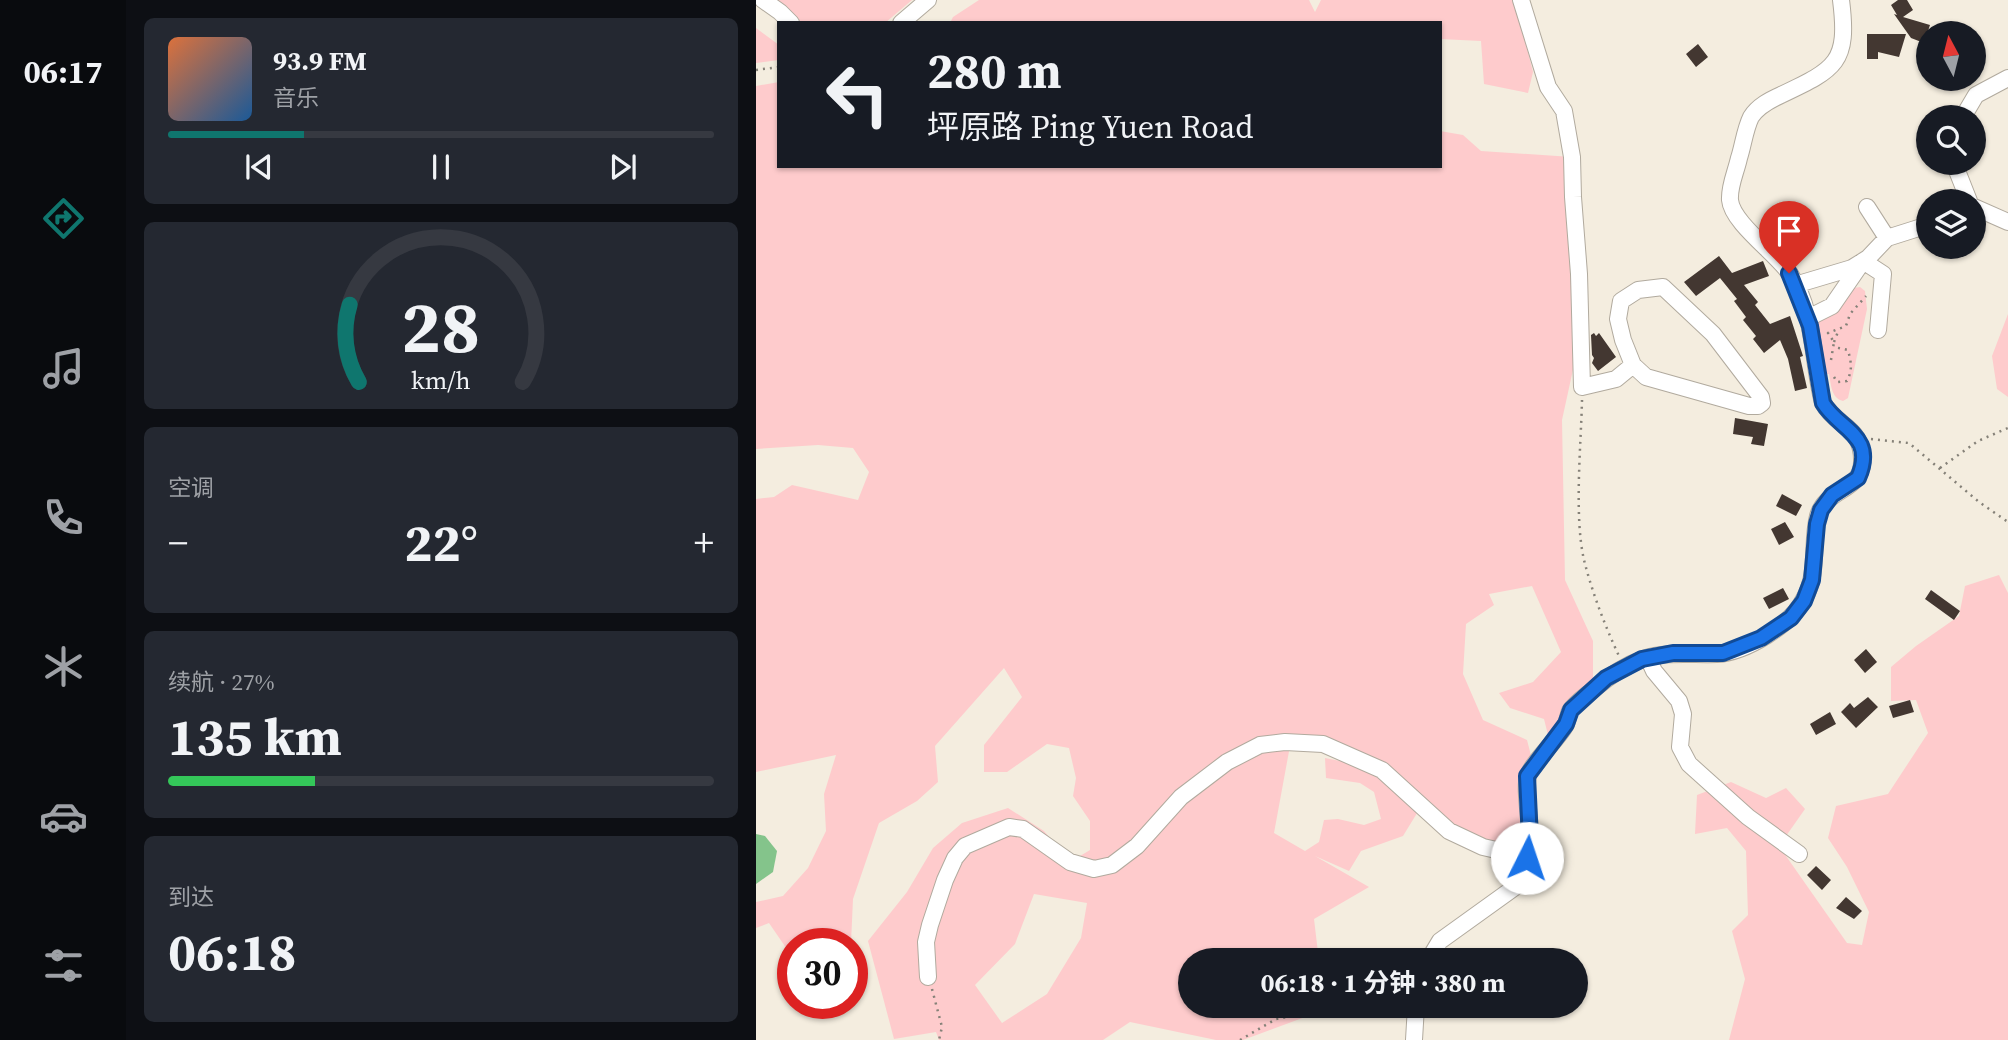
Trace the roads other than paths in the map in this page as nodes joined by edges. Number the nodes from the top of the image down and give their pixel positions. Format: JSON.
{"nodes":[{"id":1,"x":763,"y":0,"type":"edge"},
{"id":2,"x":928,"y":0,"type":"edge"},
{"id":3,"x":1521,"y":0,"type":"edge"},
{"id":4,"x":1841,"y":0,"type":"edge"},
{"id":5,"x":789,"y":21,"type":"edge"},
{"id":6,"x":903,"y":21,"type":"edge"},
{"id":7,"x":2008,"y":78,"type":"edge"},
{"id":8,"x":1970,"y":105,"type":"edge"},
{"id":9,"x":1867,"y":207,"type":"dead end"},
{"id":10,"x":1986,"y":213,"type":"edge"},
{"id":11,"x":2008,"y":222,"type":"edge"},
{"id":12,"x":1916,"y":229,"type":"edge"},
{"id":13,"x":1887,"y":238,"type":"junction"},
{"id":14,"x":1863,"y":261,"type":"junction"},
{"id":15,"x":1795,"y":285,"type":"junction"},
{"id":16,"x":1808,"y":318,"type":"junction"},
{"id":17,"x":1878,"y":330,"type":"dead end"},
{"id":18,"x":1633,"y":365,"type":"junction"},
{"id":19,"x":1648,"y":658,"type":"junction"},
{"id":20,"x":1799,"y":854,"type":"dead end"},
{"id":21,"x":1527,"y":858,"type":"junction"},
{"id":22,"x":1436,"y":948,"type":"edge"},
{"id":23,"x":928,"y":977,"type":"road end"},
{"id":24,"x":1415,"y":1018,"type":"edge"},
{"id":25,"x":1414,"y":1040,"type":"edge"}],
"edges":[{"from":1,"to":5,"type":"street"},
{"from":2,"to":6,"type":"street"},
{"from":3,"to":18,"type":"street"},
{"from":4,"to":15,"type":"street"},
{"from":7,"to":8,"type":"street"},
{"from":9,"to":13,"type":"street"},
{"from":10,"to":11,"type":"street"},
{"from":12,"to":13,"type":"street"},
{"from":13,"to":14,"type":"street"},
{"from":14,"to":15,"type":"street"},
{"from":14,"to":16,"type":"street"},
{"from":14,"to":17,"type":"street"},
{"from":15,"to":16,"type":"street"},
{"from":16,"to":19,"type":"street"},
{"from":18,"to":18,"type":"street"},
{"from":19,"to":20,"type":"street"},
{"from":19,"to":21,"type":"street"},
{"from":21,"to":22,"type":"street"},
{"from":21,"to":23,"type":"street"},
{"from":24,"to":25,"type":"street"}]}
